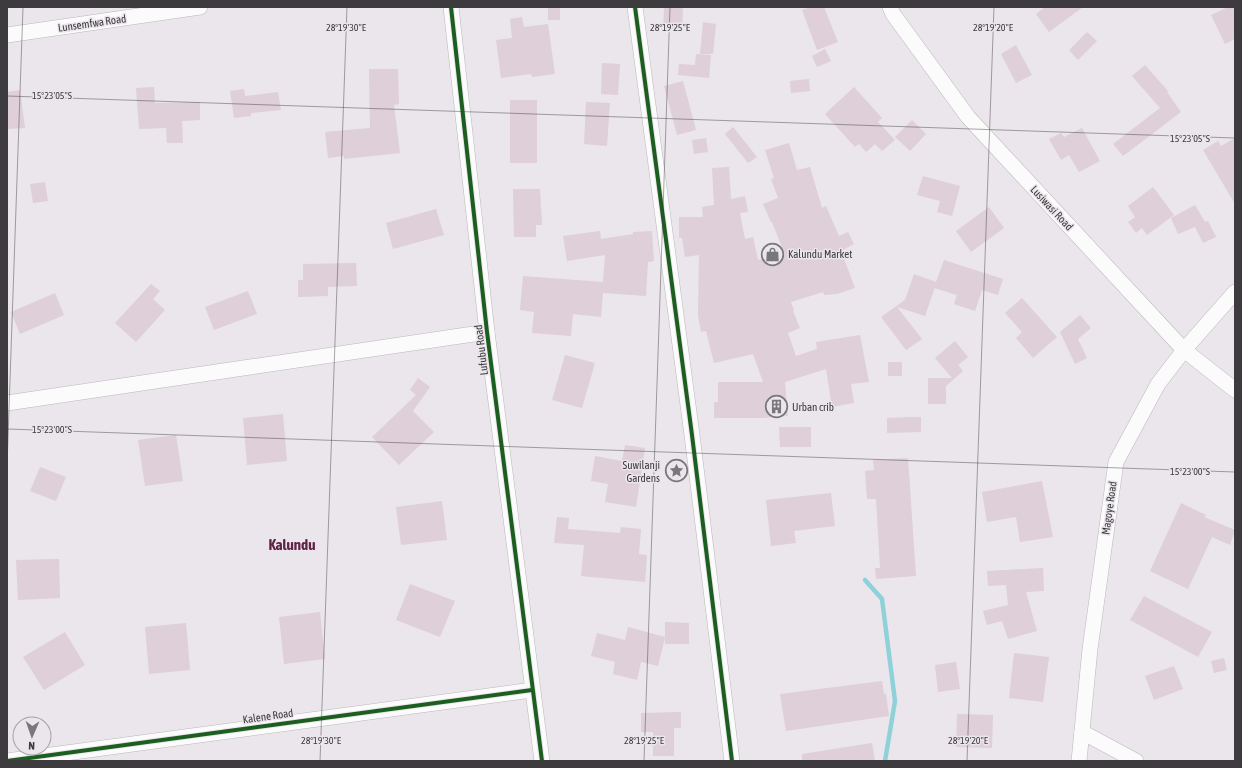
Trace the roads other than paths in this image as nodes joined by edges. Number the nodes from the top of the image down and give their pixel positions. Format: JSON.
{"nodes":[{"id":1,"x":200,"y":7,"type":"edge"},
{"id":2,"x":451,"y":7,"type":"edge"},
{"id":3,"x":635,"y":7,"type":"edge"},
{"id":4,"x":890,"y":7,"type":"edge"},
{"id":5,"x":7,"y":35,"type":"edge"},
{"id":6,"x":1235,"y":292,"type":"edge"},
{"id":7,"x":487,"y":332,"type":"junction"},
{"id":8,"x":1184,"y":350,"type":"junction"},
{"id":9,"x":1235,"y":390,"type":"edge"},
{"id":10,"x":7,"y":403,"type":"edge"},
{"id":11,"x":532,"y":690,"type":"junction"},
{"id":12,"x":1082,"y":732,"type":"junction"},
{"id":13,"x":7,"y":760,"type":"edge"},
{"id":14,"x":542,"y":761,"type":"edge"},
{"id":15,"x":732,"y":761,"type":"edge"},
{"id":16,"x":1079,"y":761,"type":"edge"},
{"id":17,"x":1136,"y":761,"type":"edge"}],
"edges":[{"from":1,"to":5,"type":"street","name":"Lunsemfwa Road"},
{"from":2,"to":7,"type":"street","name":"Lufubu Road"},
{"from":3,"to":15,"type":"street"},
{"from":4,"to":8,"type":"street","name":"Lusiwasi Road"},
{"from":6,"to":8,"type":"street","name":"Magoye Road"},
{"from":7,"to":10,"type":"street"},
{"from":7,"to":11,"type":"street","name":"Lufubu Road"},
{"from":8,"to":9,"type":"street","name":"Lusiwasi Road"},
{"from":8,"to":12,"type":"street","name":"Magoye Road"},
{"from":11,"to":13,"type":"street","name":"Kalene Road"},
{"from":11,"to":14,"type":"street","name":"Lufubu Road"},
{"from":12,"to":16,"type":"street","name":"Magoye Road"},
{"from":12,"to":17,"type":"street"}]}
